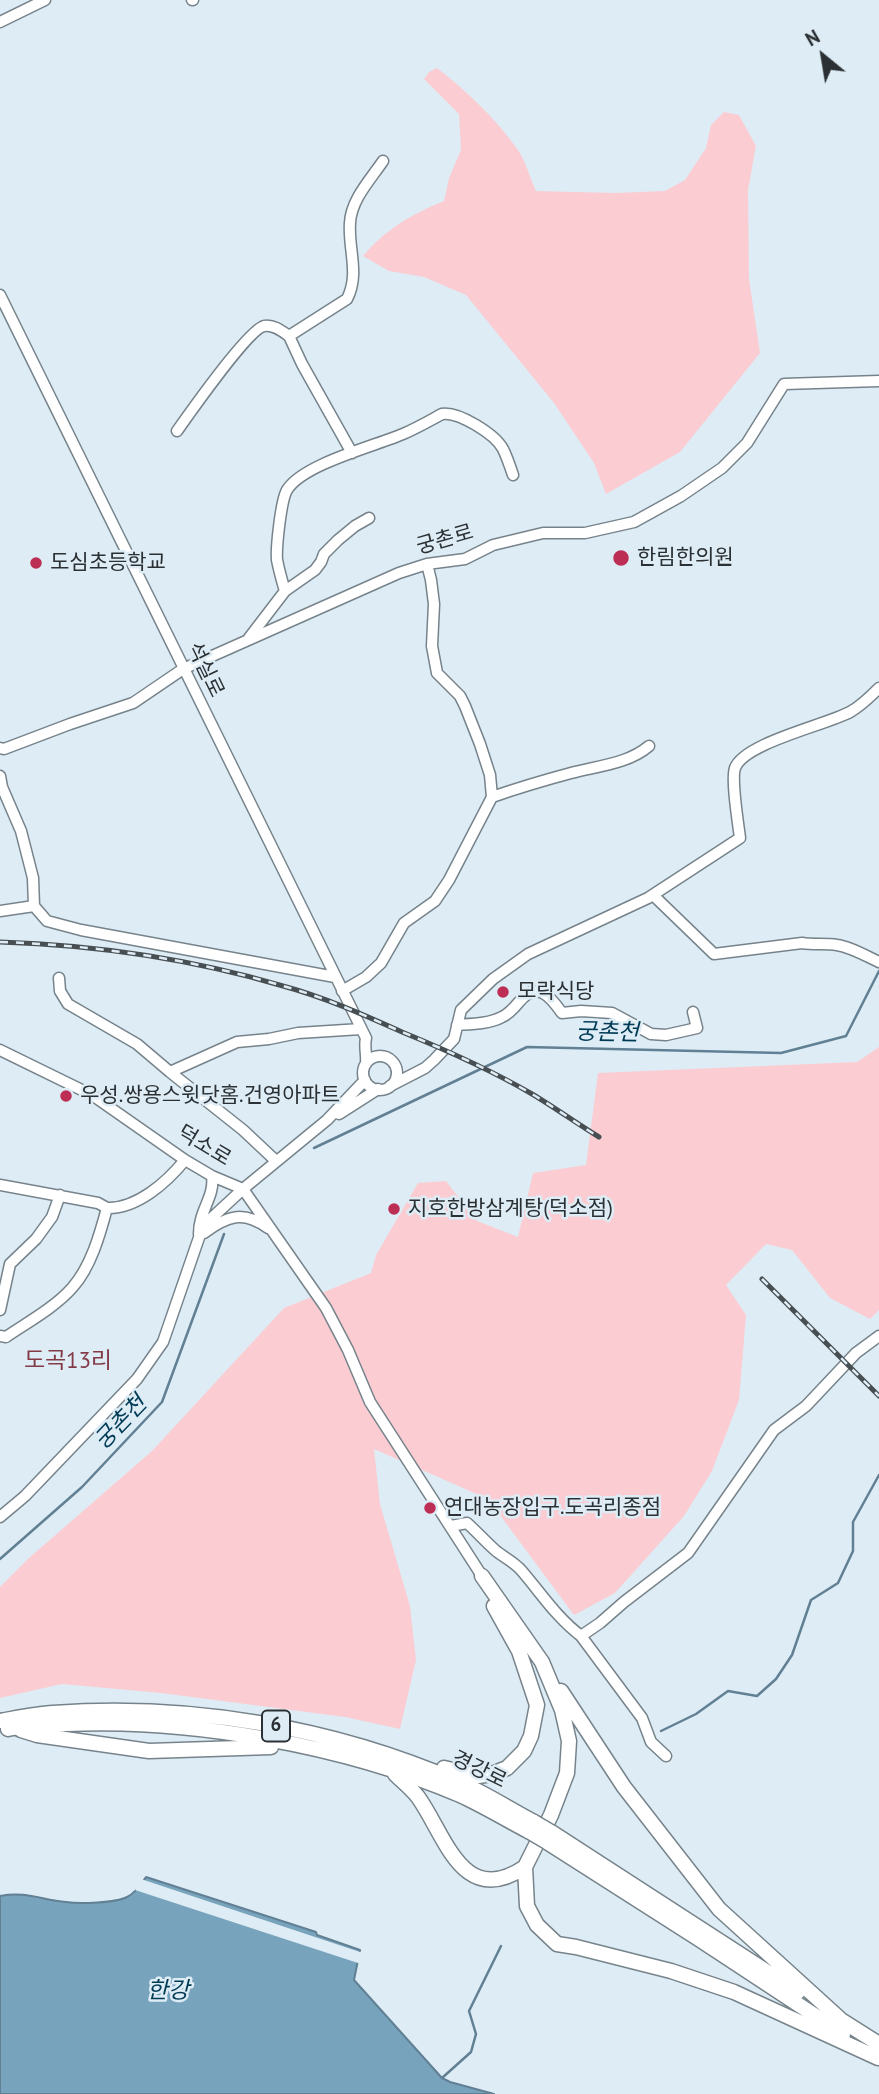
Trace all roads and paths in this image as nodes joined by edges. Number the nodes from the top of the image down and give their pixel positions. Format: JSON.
{"nodes":[{"id":1,"x":45,"y":0,"type":"edge"},
{"id":2,"x":0,"y":22,"type":"edge"},
{"id":3,"x":383,"y":161,"type":"dead end"},
{"id":4,"x":0,"y":295,"type":"edge"},
{"id":5,"x":289,"y":336,"type":"junction"},
{"id":6,"x":879,"y":381,"type":"edge"},
{"id":7,"x":177,"y":431,"type":"dead end"},
{"id":8,"x":352,"y":453,"type":"junction"},
{"id":9,"x":513,"y":475,"type":"dead end"},
{"id":10,"x":369,"y":518,"type":"dead end"},
{"id":11,"x":427,"y":564,"type":"junction"},
{"id":12,"x":285,"y":592,"type":"junction"},
{"id":13,"x":248,"y":641,"type":"junction"},
{"id":14,"x":183,"y":669,"type":"junction"},
{"id":15,"x":879,"y":688,"type":"edge"},
{"id":16,"x":649,"y":746,"type":"dead end"},
{"id":17,"x":0,"y":748,"type":"edge"},
{"id":18,"x":0,"y":776,"type":"edge"},
{"id":19,"x":492,"y":797,"type":"junction"},
{"id":20,"x":653,"y":895,"type":"junction"},
{"id":21,"x":34,"y":906,"type":"junction"},
{"id":22,"x":0,"y":911,"type":"edge"},
{"id":23,"x":878,"y":962,"type":"edge"},
{"id":24,"x":335,"y":977,"type":"junction"},
{"id":25,"x":59,"y":978,"type":"dead end"},
{"id":26,"x":342,"y":991,"type":"junction"},
{"id":27,"x":693,"y":1012,"type":"dead end"},
{"id":28,"x":457,"y":1025,"type":"junction"},
{"id":29,"x":364,"y":1034,"type":"junction"},
{"id":30,"x":0,"y":1049,"type":"edge"},
{"id":31,"x":390,"y":1059,"type":"junction"},
{"id":32,"x":434,"y":1060,"type":"junction"},
{"id":33,"x":366,"y":1064,"type":"junction"},
{"id":34,"x":170,"y":1072,"type":"junction"},
{"id":35,"x":365,"y":1080,"type":"junction"},
{"id":36,"x":390,"y":1086,"type":"junction"},
{"id":37,"x":378,"y":1090,"type":"junction"},
{"id":38,"x":327,"y":1120,"type":"junction"},
{"id":39,"x":185,"y":1160,"type":"junction"},
{"id":40,"x":276,"y":1161,"type":"junction"},
{"id":41,"x":212,"y":1176,"type":"junction"},
{"id":42,"x":0,"y":1185,"type":"edge"},
{"id":43,"x":243,"y":1189,"type":"junction"},
{"id":44,"x":60,"y":1195,"type":"junction"},
{"id":45,"x":107,"y":1208,"type":"junction"},
{"id":46,"x":274,"y":1233,"type":"junction"},
{"id":47,"x":200,"y":1237,"type":"junction"},
{"id":48,"x":5,"y":1261,"type":"edge"},
{"id":49,"x":0,"y":1310,"type":"edge"},
{"id":50,"x":0,"y":1336,"type":"edge"},
{"id":51,"x":879,"y":1336,"type":"edge"},
{"id":52,"x":0,"y":1517,"type":"edge"},
{"id":53,"x":451,"y":1526,"type":"junction"},
{"id":54,"x":482,"y":1576,"type":"junction"},
{"id":55,"x":581,"y":1636,"type":"junction"},
{"id":56,"x":542,"y":1662,"type":"junction"},
{"id":57,"x":4,"y":1726,"type":"edge"},
{"id":58,"x":299,"y":1745,"type":"junction"},
{"id":59,"x":666,"y":1756,"type":"dead end"},
{"id":60,"x":404,"y":1760,"type":"junction"},
{"id":61,"x":391,"y":1770,"type":"junction"},
{"id":62,"x":532,"y":1827,"type":"junction"},
{"id":63,"x":549,"y":1837,"type":"junction"},
{"id":64,"x":525,"y":1867,"type":"junction"},
{"id":65,"x":839,"y":2019,"type":"junction"},
{"id":66,"x":879,"y":2053,"type":"edge"}],
"edges":[{"from":1,"to":2,"type":"street"},
{"from":3,"to":5,"type":"street"},
{"from":4,"to":14,"type":"street","name":"석실로"},
{"from":5,"to":7,"type":"street"},
{"from":5,"to":8,"type":"street"},
{"from":6,"to":11,"type":"street","name":"궁촌로"},
{"from":8,"to":9,"type":"street"},
{"from":8,"to":12,"type":"street"},
{"from":10,"to":12,"type":"street"},
{"from":11,"to":13,"type":"street","name":"궁촌로"},
{"from":11,"to":19,"type":"street"},
{"from":12,"to":13,"type":"street"},
{"from":13,"to":14,"type":"street","name":"궁촌로"},
{"from":14,"to":17,"type":"street","name":"궁촌로"},
{"from":14,"to":24,"type":"street","name":"석실로"},
{"from":15,"to":20,"type":"street"},
{"from":16,"to":19,"type":"street"},
{"from":18,"to":21,"type":"street"},
{"from":19,"to":26,"type":"street"},
{"from":20,"to":23,"type":"street"},
{"from":20,"to":28,"type":"street"},
{"from":21,"to":22,"type":"street"},
{"from":21,"to":24,"type":"street"},
{"from":24,"to":26,"type":"street","name":"석실로"},
{"from":25,"to":34,"type":"street"},
{"from":26,"to":29,"type":"street","name":"석실로"},
{"from":27,"to":28,"type":"street"},
{"from":28,"to":32,"type":"street"},
{"from":29,"to":31,"type":"street"},
{"from":29,"to":33,"type":"street","name":"석실로"},
{"from":29,"to":34,"type":"street"},
{"from":30,"to":39,"type":"street","name":"덕소로"},
{"from":31,"to":32,"type":"street"},
{"from":31,"to":33,"type":"street"},
{"from":31,"to":36,"type":"street"},
{"from":32,"to":36,"type":"street"},
{"from":33,"to":35,"type":"street","name":"석실로"},
{"from":34,"to":40,"type":"street"},
{"from":35,"to":37,"type":"street"},
{"from":35,"to":38,"type":"street"},
{"from":36,"to":37,"type":"street"},
{"from":37,"to":38,"type":"street"},
{"from":38,"to":40,"type":"street"},
{"from":39,"to":41,"type":"street","name":"덕소로"},
{"from":39,"to":45,"type":"street"},
{"from":40,"to":43,"type":"street"},
{"from":41,"to":43,"type":"street","name":"덕소로"},
{"from":41,"to":47,"type":"street"},
{"from":42,"to":44,"type":"street"},
{"from":43,"to":46,"type":"street"},
{"from":43,"to":47,"type":"street"},
{"from":44,"to":45,"type":"street"},
{"from":44,"to":48,"type":"street"},
{"from":45,"to":50,"type":"street"},
{"from":46,"to":47,"type":"street"},
{"from":46,"to":53,"type":"street"},
{"from":47,"to":52,"type":"street"},
{"from":48,"to":49,"type":"street"},
{"from":51,"to":55,"type":"street"},
{"from":53,"to":54,"type":"street"},
{"from":53,"to":55,"type":"street"},
{"from":54,"to":56,"type":"main road"},
{"from":54,"to":60,"type":"main road"},
{"from":55,"to":59,"type":"street"},
{"from":56,"to":64,"type":"main road"},
{"from":56,"to":65,"type":"main road"},
{"from":57,"to":58,"type":"main road","name":"경강로","number":"6"},
{"from":57,"to":58,"type":"main road"},
{"from":57,"to":60,"type":"main road","name":"경강로","number":"6"},
{"from":58,"to":61,"type":"main road","name":"경강로","number":"6"},
{"from":60,"to":62,"type":"main road","name":"경강로","number":"6"},
{"from":61,"to":62,"type":"main road","name":"경강로","number":"6"},
{"from":61,"to":64,"type":"main road"},
{"from":62,"to":63,"type":"main road","name":"경강로","number":"6","bridge":true},
{"from":63,"to":65,"type":"main road","name":"경강로","number":"6"},
{"from":63,"to":66,"type":"main road","name":"경강로","number":"6"},
{"from":64,"to":66,"type":"main road"},
{"from":65,"to":66,"type":"main road","name":"경강로","number":"6"}]}
